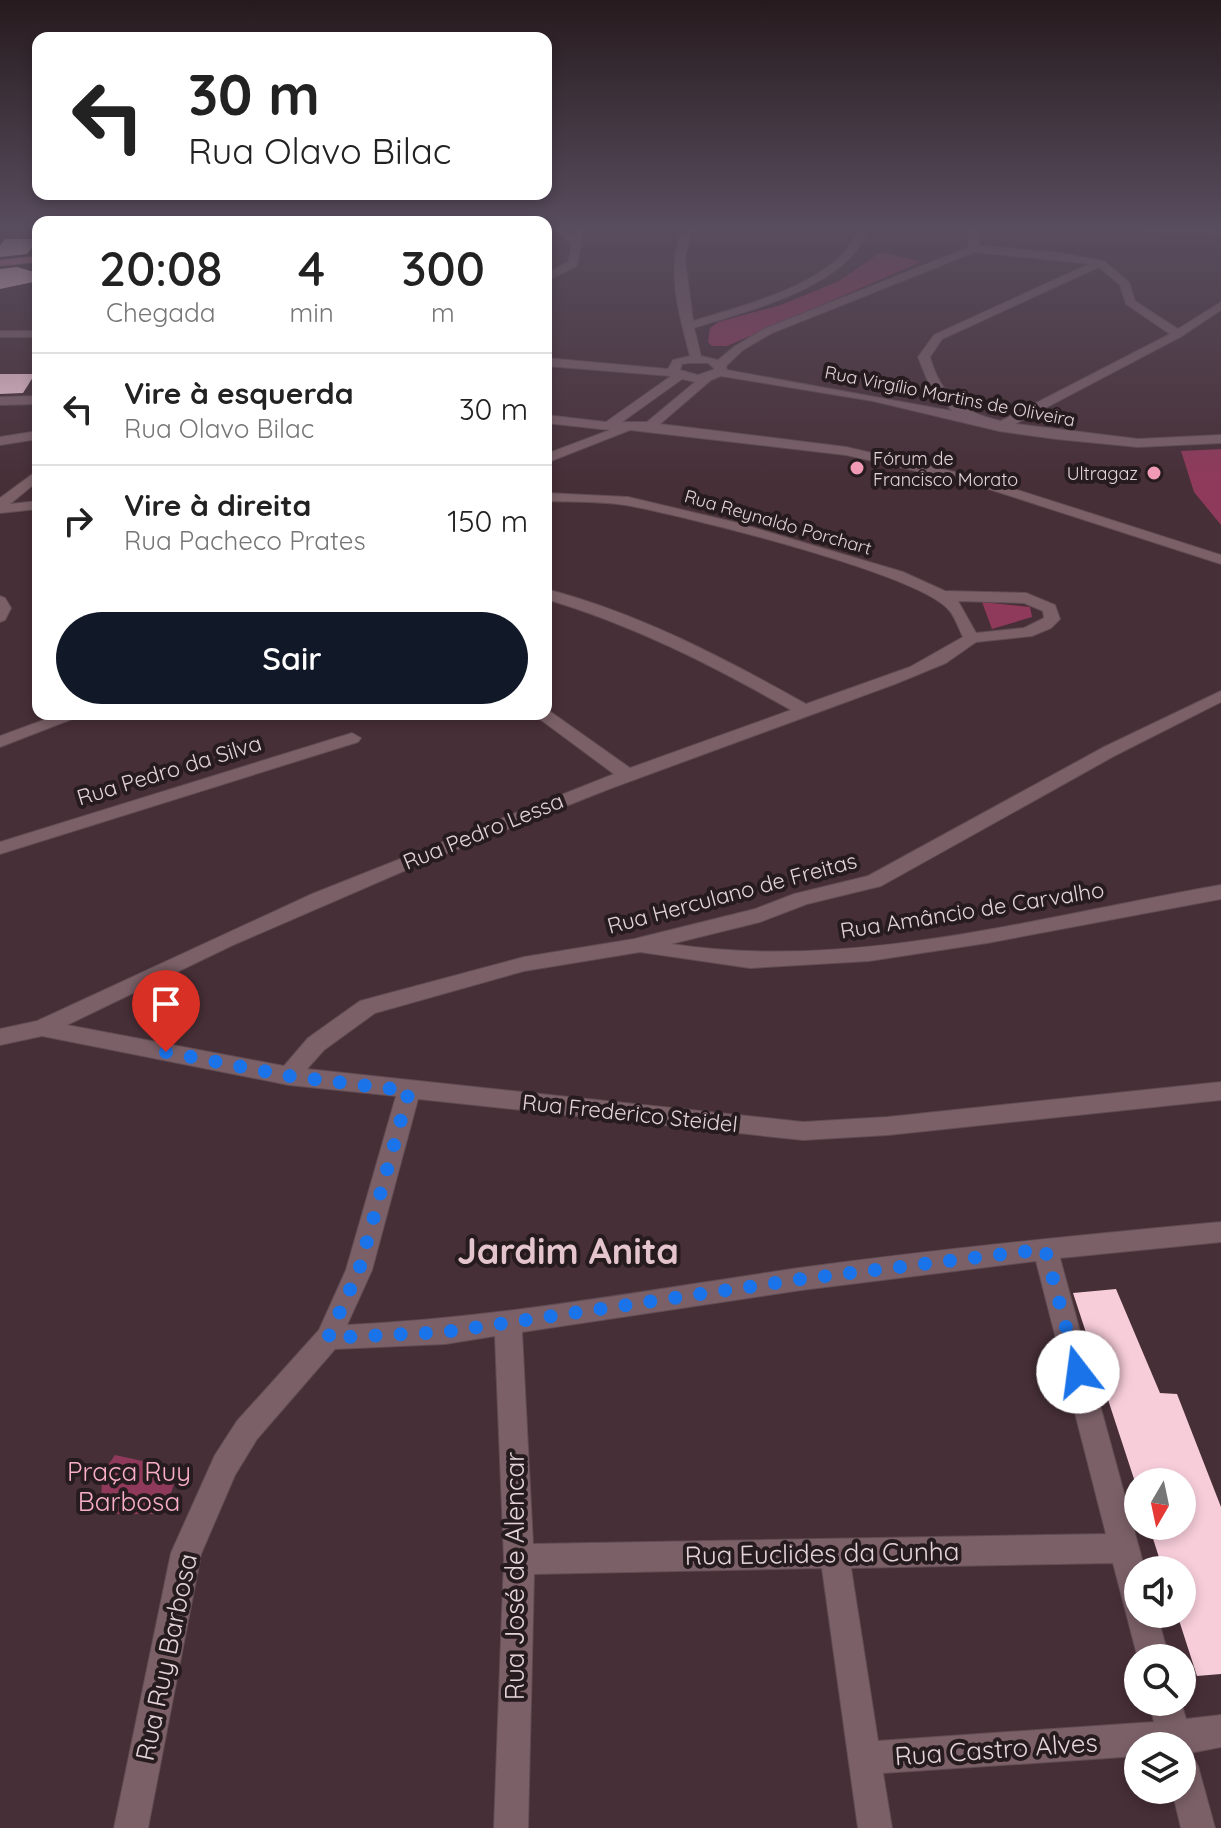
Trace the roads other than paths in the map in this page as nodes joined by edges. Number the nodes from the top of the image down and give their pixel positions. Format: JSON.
{"nodes":[{"id":1,"x":687,"y":313,"type":"edge"},
{"id":2,"x":725,"y":313,"type":"edge"},
{"id":3,"x":812,"y":313,"type":"edge"},
{"id":4,"x":990,"y":313,"type":"edge"},
{"id":5,"x":1143,"y":313,"type":"edge"},
{"id":6,"x":1209,"y":313,"type":"edge"},
{"id":7,"x":688,"y":326,"type":"junction"},
{"id":8,"x":0,"y":334,"type":"edge"},
{"id":9,"x":32,"y":334,"type":"edge"},
{"id":10,"x":1178,"y":334,"type":"junction"},
{"id":11,"x":696,"y":358,"type":"junction"},
{"id":12,"x":552,"y":363,"type":"edge"},
{"id":13,"x":720,"y":369,"type":"junction"},
{"id":14,"x":678,"y":374,"type":"junction"},
{"id":15,"x":706,"y":378,"type":"junction"},
{"id":16,"x":32,"y":400,"type":"edge"},
{"id":17,"x":0,"y":401,"type":"edge"},
{"id":18,"x":552,"y":410,"type":"edge"},
{"id":19,"x":552,"y":420,"type":"edge"},
{"id":20,"x":971,"y":420,"type":"junction"},
{"id":21,"x":626,"y":422,"type":"junction"},
{"id":22,"x":1221,"y":422,"type":"edge"},
{"id":23,"x":650,"y":426,"type":"junction"},
{"id":24,"x":999,"y":427,"type":"junction"},
{"id":25,"x":32,"y":436,"type":"edge"},
{"id":26,"x":1221,"y":439,"type":"edge"},
{"id":27,"x":0,"y":441,"type":"edge"},
{"id":28,"x":1182,"y":444,"type":"junction"},
{"id":29,"x":552,"y":456,"type":"edge"},
{"id":30,"x":32,"y":479,"type":"edge"},
{"id":31,"x":552,"y":497,"type":"edge"},
{"id":32,"x":32,"y":505,"type":"edge"},
{"id":33,"x":0,"y":507,"type":"edge"},
{"id":34,"x":1221,"y":560,"type":"edge"},
{"id":35,"x":552,"y":596,"type":"edge"},
{"id":36,"x":942,"y":596,"type":"junction"},
{"id":37,"x":0,"y":601,"type":"edge"},
{"id":38,"x":0,"y":617,"type":"edge"},
{"id":39,"x":971,"y":638,"type":"junction"},
{"id":40,"x":1221,"y":696,"type":"edge"},
{"id":41,"x":804,"y":710,"type":"junction"},
{"id":42,"x":60,"y":720,"type":"edge"},
{"id":43,"x":550,"y":720,"type":"edge"},
{"id":44,"x":352,"y":738,"type":"dead end"},
{"id":45,"x":0,"y":742,"type":"edge"},
{"id":46,"x":626,"y":774,"type":"junction"},
{"id":47,"x":0,"y":848,"type":"edge"},
{"id":48,"x":1221,"y":892,"type":"edge"},
{"id":49,"x":634,"y":946,"type":"junction"},
{"id":50,"x":42,"y":1028,"type":"junction"},
{"id":51,"x":0,"y":1037,"type":"edge"},
{"id":52,"x":289,"y":1076,"type":"junction"},
{"id":53,"x":409,"y":1091,"type":"junction"},
{"id":54,"x":1221,"y":1091,"type":"edge"},
{"id":55,"x":1221,"y":1232,"type":"edge"},
{"id":56,"x":1045,"y":1249,"type":"junction"},
{"id":57,"x":508,"y":1324,"type":"junction"},
{"id":58,"x":328,"y":1338,"type":"junction"},
{"id":59,"x":1124,"y":1548,"type":"junction"},
{"id":60,"x":834,"y":1551,"type":"junction"},
{"id":61,"x":1126,"y":1556,"type":"edge"},
{"id":62,"x":519,"y":1559,"type":"junction"},
{"id":63,"x":1221,"y":1731,"type":"edge"},
{"id":64,"x":1196,"y":1742,"type":"edge"},
{"id":65,"x":1124,"y":1751,"type":"edge"},
{"id":66,"x":866,"y":1758,"type":"junction"},
{"id":67,"x":1192,"y":1804,"type":"edge"},
{"id":68,"x":131,"y":1828,"type":"edge"},
{"id":69,"x":511,"y":1828,"type":"edge"},
{"id":70,"x":875,"y":1828,"type":"edge"},
{"id":71,"x":1198,"y":1828,"type":"edge"}],
"edges":[{"from":1,"to":7,"type":"street"},
{"from":2,"to":7,"type":"street"},
{"from":3,"to":13,"type":"street"},
{"from":4,"to":20,"type":"street"},
{"from":5,"to":10,"type":"street"},
{"from":6,"to":10,"type":"street"},
{"from":7,"to":11,"type":"street"},
{"from":8,"to":9,"type":"street"},
{"from":10,"to":24,"type":"street"},
{"from":11,"to":13,"type":"street","name":"Rua Virgílio Martins de Oliveira"},
{"from":11,"to":14,"type":"street"},
{"from":12,"to":14,"type":"street"},
{"from":13,"to":15,"type":"street"},
{"from":13,"to":20,"type":"street","name":"Rua Virgílio Martins de Oliveira"},
{"from":14,"to":15,"type":"street"},
{"from":14,"to":21,"type":"street"},
{"from":15,"to":23,"type":"street"},
{"from":16,"to":17,"type":"street"},
{"from":18,"to":21,"type":"street"},
{"from":19,"to":21,"type":"street"},
{"from":20,"to":24,"type":"street","name":"Rua Virgílio Martins de Oliveira"},
{"from":21,"to":23,"type":"street"},
{"from":21,"to":29,"type":"street"},
{"from":22,"to":28,"type":"street"},
{"from":23,"to":34,"type":"street"},
{"from":24,"to":28,"type":"street","name":"Rua Virgílio Martins de Oliveira"},
{"from":25,"to":27,"type":"street"},
{"from":26,"to":28,"type":"street","name":"Rua Virgílio Martins de Oliveira"},
{"from":30,"to":33,"type":"street"},
{"from":31,"to":36,"type":"street","name":"Rua Reynaldo Porchart"},
{"from":32,"to":33,"type":"street"},
{"from":35,"to":41,"type":"street"},
{"from":36,"to":39,"type":"street","name":"Rua Reynaldo Porchart"},
{"from":36,"to":39,"type":"street"},
{"from":37,"to":38,"type":"street"},
{"from":39,"to":41,"type":"street","name":"Rua Pedro Lessa"},
{"from":40,"to":49,"type":"street","name":"Rua Herculano de Freitas"},
{"from":41,"to":46,"type":"street","name":"Rua Pedro Lessa"},
{"from":42,"to":45,"type":"street"},
{"from":43,"to":46,"type":"street"},
{"from":44,"to":47,"type":"street","name":"Rua Pedro da Silva"},
{"from":46,"to":50,"type":"street","name":"Rua Pedro Lessa"},
{"from":48,"to":49,"type":"street","name":"Rua Amâncio de Carvalho"},
{"from":49,"to":52,"type":"street","name":"Rua Herculano de Freitas"},
{"from":50,"to":51,"type":"street","name":"Rua Pedro Lessa"},
{"from":50,"to":52,"type":"street","name":"Rua Frederico Steidel"},
{"from":52,"to":53,"type":"street","name":"Rua Frederico Steidel"},
{"from":53,"to":54,"type":"street","name":"Rua Frederico Steidel"},
{"from":53,"to":58,"type":"street","name":"Rua Ruy Barbosa"},
{"from":55,"to":56,"type":"street"},
{"from":56,"to":57,"type":"street"},
{"from":56,"to":59,"type":"street"},
{"from":57,"to":58,"type":"street"},
{"from":57,"to":62,"type":"street","name":"Rua José de Alencar"},
{"from":58,"to":68,"type":"street","name":"Rua Ruy Barbosa"},
{"from":59,"to":60,"type":"street","name":"Rua Euclides da Cunha"},
{"from":59,"to":61,"type":"street"},
{"from":60,"to":62,"type":"street","name":"Rua Euclides da Cunha"},
{"from":60,"to":66,"type":"street"},
{"from":62,"to":69,"type":"street","name":"Rua José de Alencar"},
{"from":63,"to":64,"type":"street","name":"Rua Castro Alves"},
{"from":65,"to":66,"type":"street","name":"Rua Castro Alves"},
{"from":66,"to":70,"type":"street"},
{"from":67,"to":71,"type":"street"}]}
